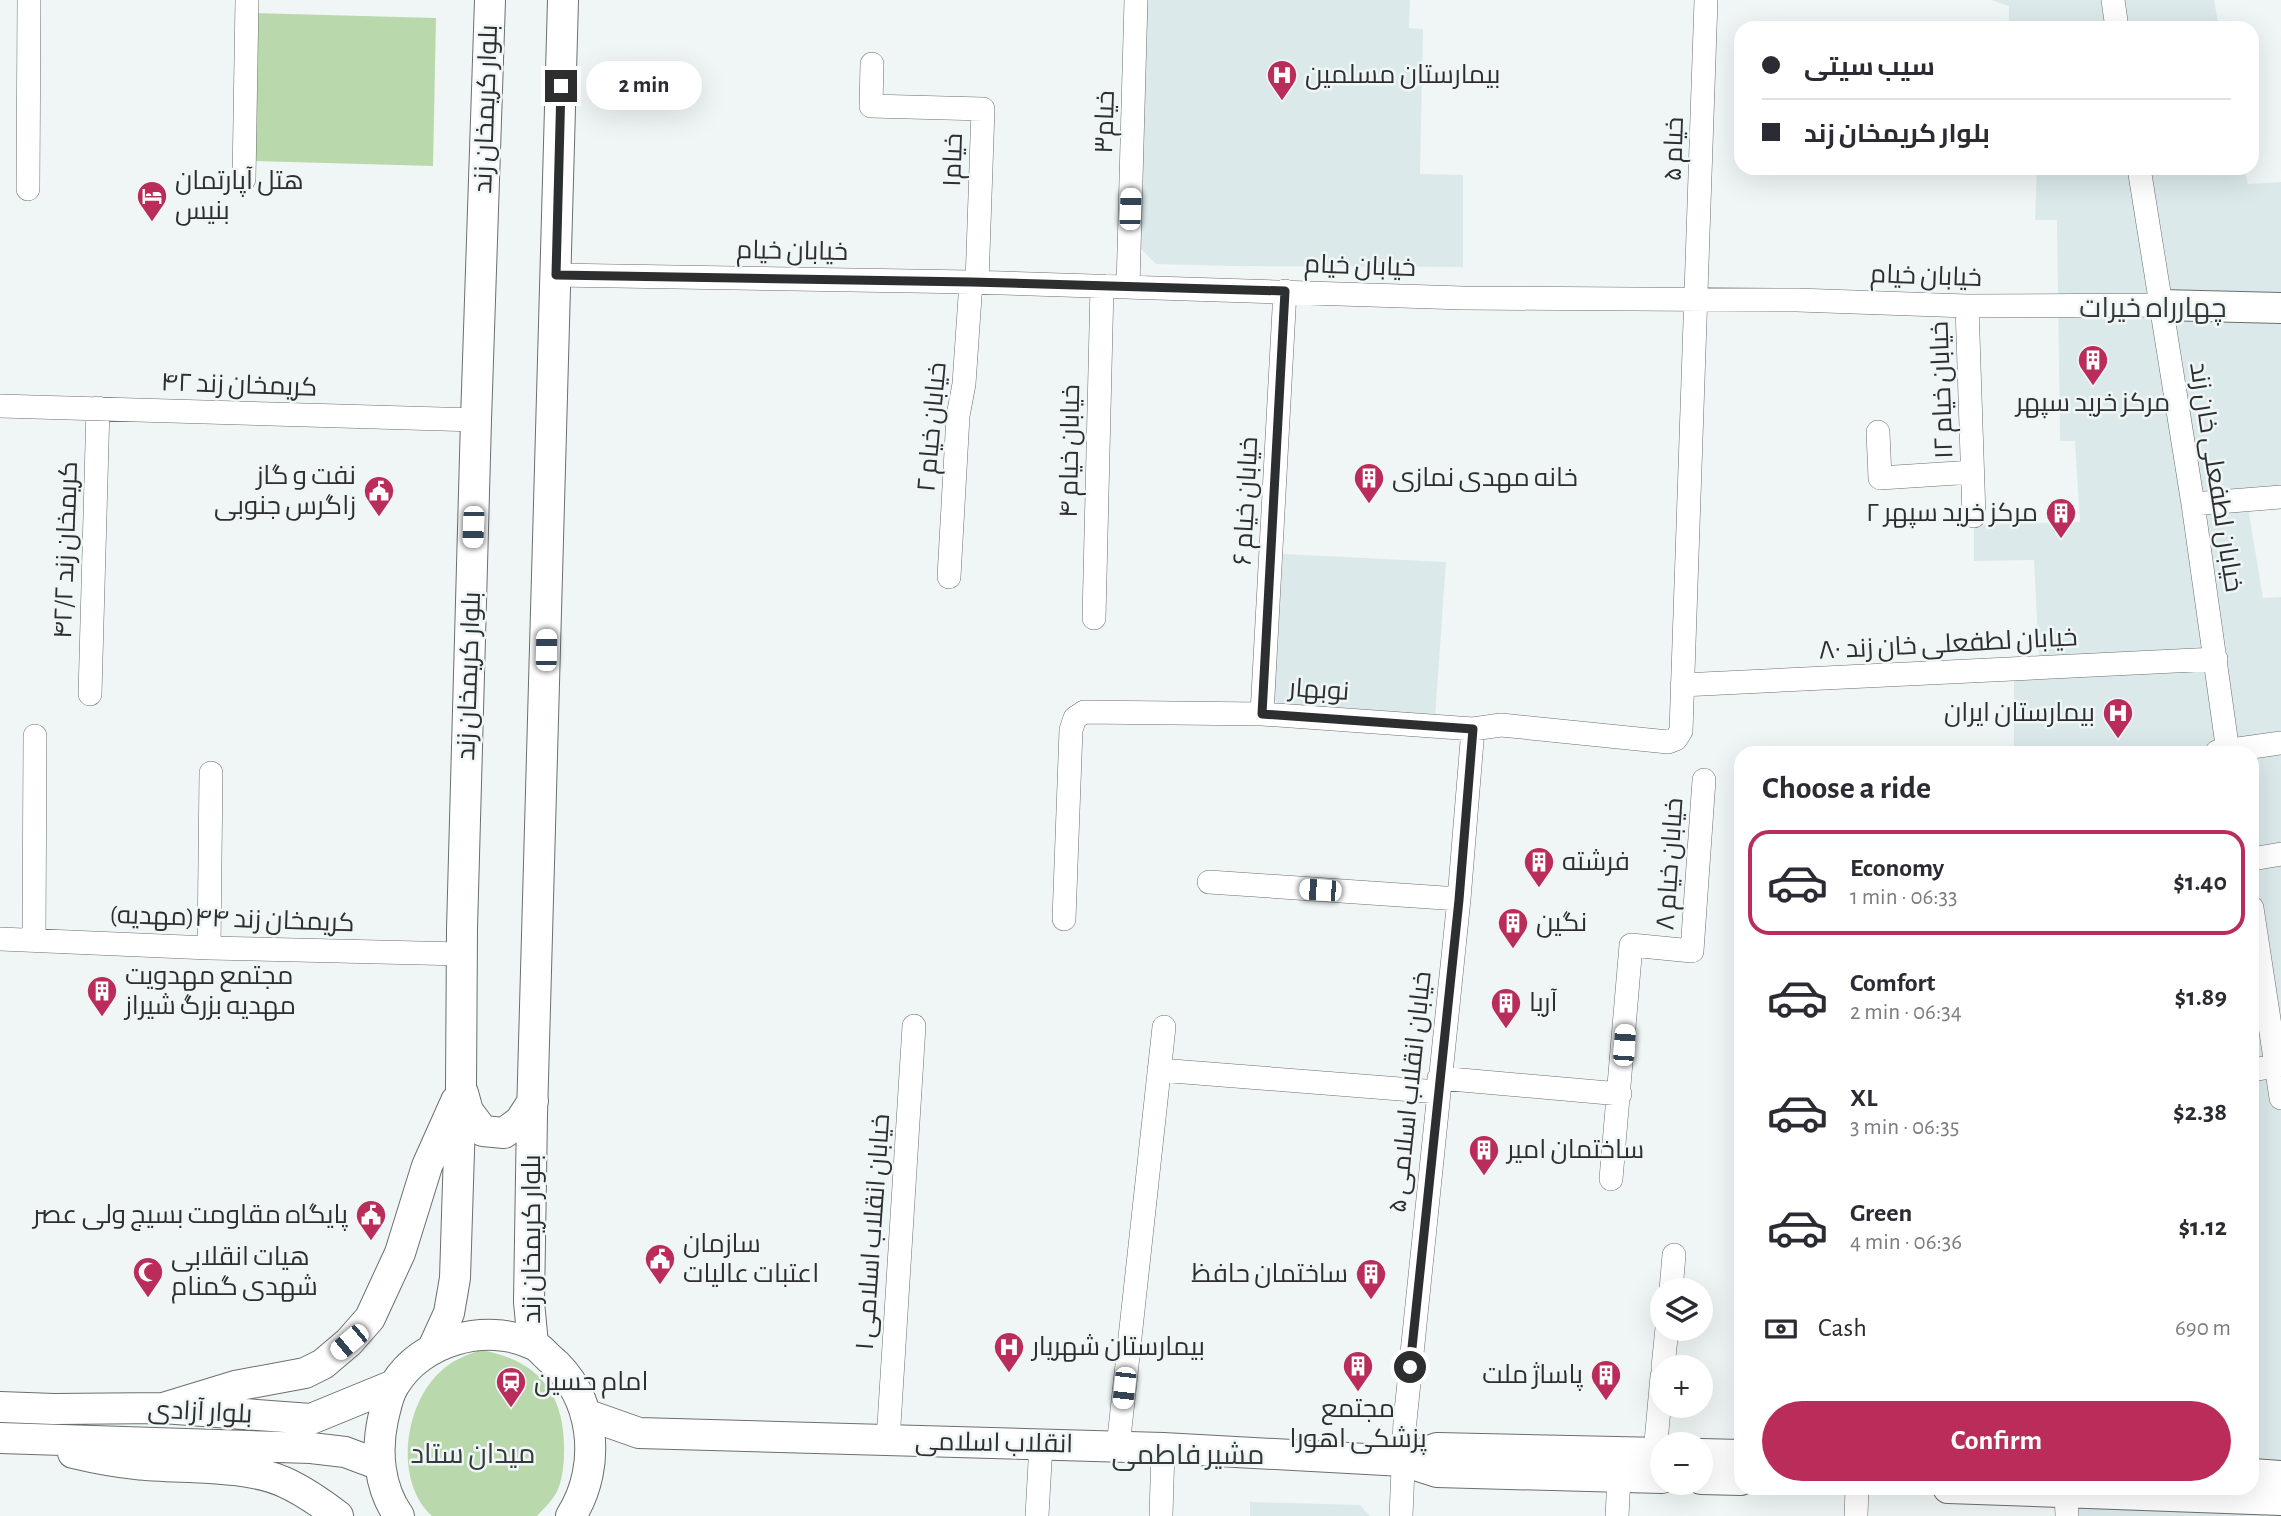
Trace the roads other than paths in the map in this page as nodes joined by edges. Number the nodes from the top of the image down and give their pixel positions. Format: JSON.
{"nodes":[{"id":1,"x":29,"y":0,"type":"edge"},
{"id":2,"x":247,"y":0,"type":"edge"},
{"id":3,"x":490,"y":0,"type":"edge"},
{"id":4,"x":563,"y":0,"type":"edge"},
{"id":5,"x":1136,"y":0,"type":"edge"},
{"id":6,"x":1706,"y":0,"type":"edge"},
{"id":7,"x":2113,"y":0,"type":"edge"},
{"id":8,"x":2117,"y":21,"type":"edge"},
{"id":9,"x":872,"y":64,"type":"dead end"},
{"id":10,"x":2140,"y":175,"type":"edge"},
{"id":11,"x":244,"y":179,"type":"dead end"},
{"id":12,"x":28,"y":190,"type":"dead end"},
{"id":13,"x":556,"y":275,"type":"junction"},
{"id":14,"x":974,"y":282,"type":"junction"},
{"id":15,"x":1102,"y":286,"type":"junction"},
{"id":16,"x":1128,"y":287,"type":"junction"},
{"id":17,"x":1285,"y":291,"type":"junction"},
{"id":18,"x":1698,"y":299,"type":"junction"},
{"id":19,"x":1967,"y":306,"type":"junction"},
{"id":20,"x":2161,"y":306,"type":"junction"},
{"id":21,"x":2281,"y":308,"type":"edge"},
{"id":22,"x":0,"y":406,"type":"edge"},
{"id":23,"x":98,"y":408,"type":"junction"},
{"id":24,"x":476,"y":420,"type":"junction"},
{"id":25,"x":1878,"y":432,"type":"dead end"},
{"id":26,"x":1973,"y":472,"type":"junction"},
{"id":27,"x":2281,"y":497,"type":"edge"},
{"id":28,"x":2193,"y":504,"type":"junction"},
{"id":29,"x":1974,"y":516,"type":"dead end"},
{"id":30,"x":949,"y":577,"type":"dead end"},
{"id":31,"x":1094,"y":618,"type":"dead end"},
{"id":32,"x":2216,"y":659,"type":"junction"},
{"id":33,"x":1682,"y":685,"type":"junction"},
{"id":34,"x":90,"y":694,"type":"dead end"},
{"id":35,"x":1262,"y":714,"type":"junction"},
{"id":36,"x":1473,"y":729,"type":"junction"},
{"id":37,"x":35,"y":736,"type":"dead end"},
{"id":38,"x":2281,"y":743,"type":"edge"},
{"id":39,"x":2223,"y":746,"type":"edge"},
{"id":40,"x":2259,"y":746,"type":"edge"},
{"id":41,"x":211,"y":773,"type":"dead end"},
{"id":42,"x":1704,"y":780,"type":"dead end"},
{"id":43,"x":2281,"y":854,"type":"edge"},
{"id":44,"x":2259,"y":858,"type":"edge"},
{"id":45,"x":1209,"y":882,"type":"dead end"},
{"id":46,"x":1459,"y":900,"type":"junction"},
{"id":47,"x":1064,"y":919,"type":"dead end"},
{"id":48,"x":0,"y":939,"type":"edge"},
{"id":49,"x":34,"y":940,"type":"junction"},
{"id":50,"x":209,"y":948,"type":"junction"},
{"id":51,"x":2259,"y":952,"type":"edge"},
{"id":52,"x":462,"y":954,"type":"junction"},
{"id":53,"x":914,"y":1026,"type":"dead end"},
{"id":54,"x":1164,"y":1027,"type":"dead end"},
{"id":55,"x":1159,"y":1070,"type":"junction"},
{"id":56,"x":2259,"y":1073,"type":"edge"},
{"id":57,"x":2279,"y":1082,"type":"edge"},
{"id":58,"x":1438,"y":1085,"type":"junction"},
{"id":59,"x":461,"y":1088,"type":"junction"},
{"id":60,"x":1620,"y":1094,"type":"junction"},
{"id":61,"x":533,"y":1101,"type":"junction"},
{"id":62,"x":1611,"y":1179,"type":"dead end"},
{"id":63,"x":1674,"y":1255,"type":"dead end"},
{"id":64,"x":1672,"y":1278,"type":"edge"},
{"id":65,"x":533,"y":1344,"type":"junction"},
{"id":66,"x":433,"y":1348,"type":"junction"},
{"id":67,"x":394,"y":1385,"type":"junction"},
{"id":68,"x":0,"y":1407,"type":"edge"},
{"id":69,"x":163,"y":1408,"type":"junction"},
{"id":70,"x":588,"y":1415,"type":"junction"},
{"id":71,"x":6,"y":1438,"type":"edge"},
{"id":72,"x":888,"y":1441,"type":"junction"},
{"id":73,"x":1041,"y":1444,"type":"junction"},
{"id":74,"x":1118,"y":1447,"type":"junction"},
{"id":75,"x":1163,"y":1448,"type":"junction"},
{"id":76,"x":1713,"y":1454,"type":"edge"},
{"id":77,"x":1734,"y":1455,"type":"edge"},
{"id":78,"x":1650,"y":1460,"type":"edge"},
{"id":79,"x":1403,"y":1461,"type":"junction"},
{"id":80,"x":380,"y":1465,"type":"junction"},
{"id":81,"x":1650,"y":1465,"type":"edge"},
{"id":82,"x":2259,"y":1474,"type":"edge"},
{"id":83,"x":2281,"y":1476,"type":"edge"},
{"id":84,"x":1619,"y":1478,"type":"junction"},
{"id":85,"x":1713,"y":1479,"type":"edge"},
{"id":86,"x":1734,"y":1480,"type":"edge"},
{"id":87,"x":1857,"y":1495,"type":"edge"},
{"id":88,"x":2000,"y":1495,"type":"edge"},
{"id":89,"x":2200,"y":1496,"type":"junction"},
{"id":90,"x":2281,"y":1500,"type":"edge"},
{"id":91,"x":2067,"y":1504,"type":"edge"},
{"id":92,"x":338,"y":1516,"type":"edge"},
{"id":93,"x":399,"y":1516,"type":"edge"},
{"id":94,"x":571,"y":1516,"type":"edge"},
{"id":95,"x":1037,"y":1516,"type":"edge"},
{"id":96,"x":1161,"y":1516,"type":"edge"},
{"id":97,"x":1401,"y":1516,"type":"edge"},
{"id":98,"x":1617,"y":1516,"type":"edge"},
{"id":99,"x":1856,"y":1516,"type":"edge"},
{"id":100,"x":2249,"y":1516,"type":"edge"}],
"edges":[{"from":1,"to":12,"type":"street"},
{"from":2,"to":11,"type":"street"},
{"from":3,"to":24,"type":"main road","name":"بلوار کریمخان زند"},
{"from":4,"to":13,"type":"main road","name":"بلوار کریمخان زند"},
{"from":5,"to":16,"type":"street","name":"خیام۳"},
{"from":6,"to":18,"type":"street","name":"۵ خیام"},
{"from":7,"to":8,"type":"street"},
{"from":9,"to":14,"type":"street","name":"۱خیام"},
{"from":10,"to":20,"type":"street","name":"خیابان لطفعلی خان زند"},
{"from":13,"to":14,"type":"street","name":"خیابان خیام"},
{"from":13,"to":61,"type":"main road","name":"بلوار کریمخان زند"},
{"from":14,"to":15,"type":"street","name":"خیابان خیام"},
{"from":14,"to":30,"type":"street","name":"خیابان خیام ۲"},
{"from":15,"to":16,"type":"street","name":"خیابان خیام"},
{"from":15,"to":31,"type":"street","name":"خیابان خیام ۴"},
{"from":16,"to":17,"type":"street","name":"خیابان خیام"},
{"from":17,"to":18,"type":"street","name":"خیابان خیام"},
{"from":17,"to":35,"type":"street","name":"خیابان خیام ۶"},
{"from":18,"to":19,"type":"street","name":"خیابان خیام"},
{"from":18,"to":33,"type":"street"},
{"from":19,"to":20,"type":"street","name":"خیابان خیام"},
{"from":19,"to":26,"type":"street","name":"خیابان خیام ۱۲"},
{"from":20,"to":21,"type":"main road"},
{"from":20,"to":28,"type":"street","name":"خیابان لطفعلی خان زند"},
{"from":22,"to":23,"type":"street","name":"کریمخان زند ۴۲"},
{"from":23,"to":24,"type":"street","name":"کریمخان زند ۴۲"},
{"from":23,"to":34,"type":"street","name":"کریمخان زند ۴۲/۲"},
{"from":24,"to":52,"type":"main road","name":"بلوار کریمخان زند"},
{"from":25,"to":26,"type":"street","name":"خیابان خیام ۱۲"},
{"from":26,"to":29,"type":"street","name":"خیابان خیام ۱۲"},
{"from":27,"to":28,"type":"street"},
{"from":28,"to":32,"type":"street","name":"خیابان لطفعلی خان زند"},
{"from":32,"to":33,"type":"street","name":"خیابان لطفعلی خان زند ۸۰"},
{"from":32,"to":39,"type":"street","name":"خیابان لطفعلی خان زند"},
{"from":33,"to":36,"type":"street","name":"نوبهار"},
{"from":35,"to":36,"type":"street","name":"نوبهار"},
{"from":35,"to":47,"type":"street","name":"نوبهار"},
{"from":36,"to":46,"type":"street","name":"خیابان انقلاب اسلامی ۵"},
{"from":37,"to":49,"type":"street"},
{"from":38,"to":40,"type":"street"},
{"from":41,"to":50,"type":"street"},
{"from":42,"to":60,"type":"street","name":"خیابان خیام ۸"},
{"from":43,"to":44,"type":"street"},
{"from":45,"to":46,"type":"street"},
{"from":46,"to":58,"type":"street","name":"خیابان انقلاب اسلامی ۵"},
{"from":48,"to":49,"type":"street","name":"کریمخان زند ۴۴(مهدیه)"},
{"from":49,"to":50,"type":"street","name":"کریمخان زند ۴۴(مهدیه)"},
{"from":50,"to":52,"type":"street","name":"کریمخان زند ۴۴(مهدیه)"},
{"from":51,"to":57,"type":"street"},
{"from":52,"to":59,"type":"main road","name":"بلوار کریمخان زند"},
{"from":53,"to":72,"type":"street","name":"خیابان انقلاب اسلامی ۱"},
{"from":54,"to":55,"type":"street"},
{"from":55,"to":58,"type":"street"},
{"from":55,"to":74,"type":"street"},
{"from":56,"to":57,"type":"street"},
{"from":58,"to":60,"type":"street"},
{"from":58,"to":79,"type":"street","name":"خیابان انقلاب اسلامی ۵"},
{"from":59,"to":61,"type":"main road"},
{"from":59,"to":66,"type":"main road","name":"بلوار کریمخان زند"},
{"from":59,"to":69,"type":"main road"},
{"from":60,"to":62,"type":"street","name":"خیابان خیام ۸"},
{"from":61,"to":65,"type":"main road","name":"بلوار کریمخان زند"},
{"from":63,"to":64,"type":"street"},
{"from":65,"to":66,"type":"main road"},
{"from":65,"to":70,"type":"main road"},
{"from":66,"to":67,"type":"main road"},
{"from":67,"to":69,"type":"main road","name":"بلوار آزادی"},
{"from":67,"to":80,"type":"main road"},
{"from":68,"to":69,"type":"main road","name":"بلوار آزادی"},
{"from":70,"to":72,"type":"main road","name":"انقلاب اسلامی"},
{"from":70,"to":94,"type":"main road"},
{"from":71,"to":80,"type":"main road","name":"بلوار آزادی"},
{"from":71,"to":92,"type":"main road"},
{"from":72,"to":73,"type":"main road","name":"انقلاب اسلامی"},
{"from":73,"to":74,"type":"main road","name":"انقلاب اسلامی"},
{"from":73,"to":95,"type":"street"},
{"from":74,"to":75,"type":"main road","name":"انقلاب اسلامی"},
{"from":75,"to":79,"type":"main road","name":"انقلاب اسلامی"},
{"from":75,"to":96,"type":"street"},
{"from":76,"to":77,"type":"main road"},
{"from":78,"to":79,"type":"main road","name":"انقلاب اسلامی"},
{"from":79,"to":84,"type":"main road","name":"انقلاب اسلامی"},
{"from":79,"to":97,"type":"street","name":"خیابان انقلاب اسلامی ۵"},
{"from":80,"to":93,"type":"main road"},
{"from":81,"to":84,"type":"main road","name":"انقلاب اسلامی"},
{"from":82,"to":83,"type":"main road"},
{"from":84,"to":98,"type":"street"},
{"from":85,"to":86,"type":"main road"},
{"from":87,"to":99,"type":"street"},
{"from":88,"to":91,"type":"main road"},
{"from":89,"to":90,"type":"main road"},
{"from":89,"to":91,"type":"main road"},
{"from":89,"to":100,"type":"main road"}]}
